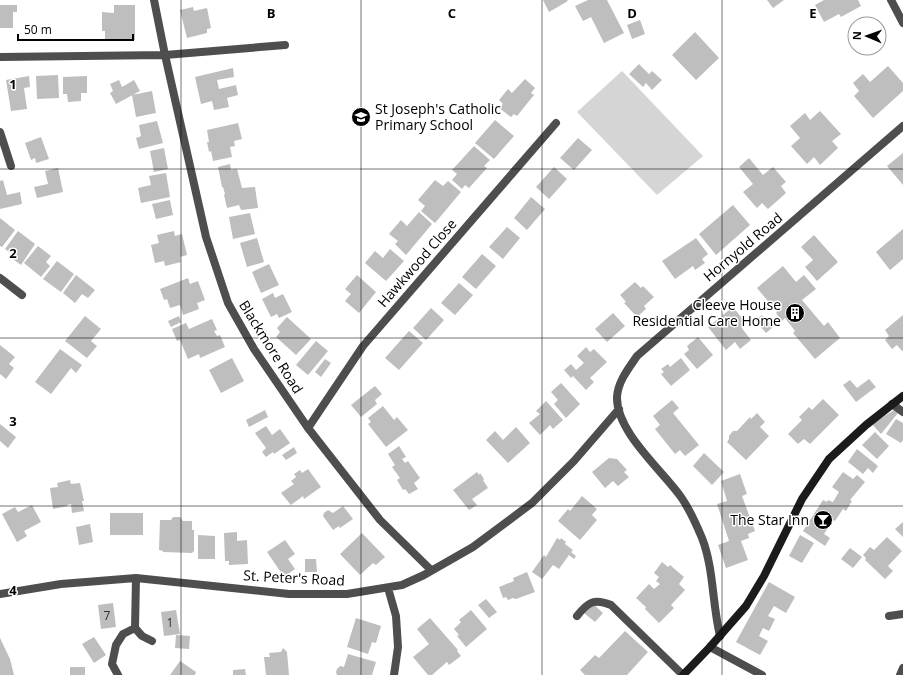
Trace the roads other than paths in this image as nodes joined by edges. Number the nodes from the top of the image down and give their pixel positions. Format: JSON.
{"nodes":[{"id":1,"x":154,"y":0,"type":"edge"},
{"id":2,"x":891,"y":0,"type":"edge"},
{"id":3,"x":903,"y":23,"type":"edge"},
{"id":4,"x":285,"y":45,"type":"dead end"},
{"id":5,"x":165,"y":55,"type":"junction"},
{"id":6,"x":0,"y":57,"type":"edge"},
{"id":7,"x":556,"y":122,"type":"dead end"},
{"id":8,"x":903,"y":126,"type":"edge"},
{"id":9,"x":0,"y":132,"type":"edge"},
{"id":10,"x":11,"y":166,"type":"dead end"},
{"id":11,"x":0,"y":278,"type":"edge"},
{"id":12,"x":22,"y":295,"type":"dead end"},
{"id":13,"x":903,"y":396,"type":"edge"},
{"id":14,"x":892,"y":404,"type":"junction"},
{"id":15,"x":619,"y":409,"type":"junction"},
{"id":16,"x":903,"y":412,"type":"edge"},
{"id":17,"x":308,"y":428,"type":"junction"},
{"id":18,"x":431,"y":570,"type":"junction"},
{"id":19,"x":136,"y":578,"type":"junction"},
{"id":20,"x":388,"y":588,"type":"junction"},
{"id":21,"x":0,"y":594,"type":"edge"},
{"id":22,"x":903,"y":614,"type":"edge"},
{"id":23,"x":577,"y":616,"type":"dead end"},
{"id":24,"x":889,"y":616,"type":"dead end"},
{"id":25,"x":135,"y":628,"type":"junction"},
{"id":26,"x":720,"y":636,"type":"junction"},
{"id":27,"x":152,"y":641,"type":"dead end"},
{"id":28,"x":710,"y":647,"type":"junction"},
{"id":29,"x":903,"y":668,"type":"edge"},
{"id":30,"x":118,"y":675,"type":"edge"},
{"id":31,"x":394,"y":675,"type":"edge"},
{"id":32,"x":683,"y":675,"type":"edge"},
{"id":33,"x":762,"y":675,"type":"edge"},
{"id":34,"x":900,"y":675,"type":"edge"}],
"edges":[{"from":1,"to":5,"type":"street","name":"Blackmore Road"},
{"from":2,"to":3,"type":"street"},
{"from":4,"to":5,"type":"street"},
{"from":5,"to":6,"type":"street"},
{"from":5,"to":17,"type":"street","name":"Blackmore Road"},
{"from":7,"to":17,"type":"street","name":"Hawkwood Close"},
{"from":8,"to":15,"type":"street","name":"Hornyold Road"},
{"from":9,"to":10,"type":"street"},
{"from":11,"to":12,"type":"street"},
{"from":13,"to":14,"type":"main road"},
{"from":14,"to":16,"type":"street"},
{"from":14,"to":26,"type":"main road"},
{"from":15,"to":18,"type":"street","name":"St. Peter's Road"},
{"from":15,"to":26,"type":"street","name":"Hornyold Road"},
{"from":17,"to":18,"type":"street","name":"Blackmore Road"},
{"from":18,"to":20,"type":"street","name":"St. Peter's Road"},
{"from":19,"to":20,"type":"street","name":"St. Peter's Road"},
{"from":19,"to":21,"type":"street","name":"St. Peter's Road"},
{"from":19,"to":25,"type":"street"},
{"from":20,"to":31,"type":"street"},
{"from":22,"to":24,"type":"street"},
{"from":23,"to":32,"type":"street"},
{"from":25,"to":27,"type":"street"},
{"from":25,"to":30,"type":"street"},
{"from":26,"to":28,"type":"main road"},
{"from":28,"to":32,"type":"main road"},
{"from":28,"to":33,"type":"street"},
{"from":29,"to":34,"type":"street"}]}
